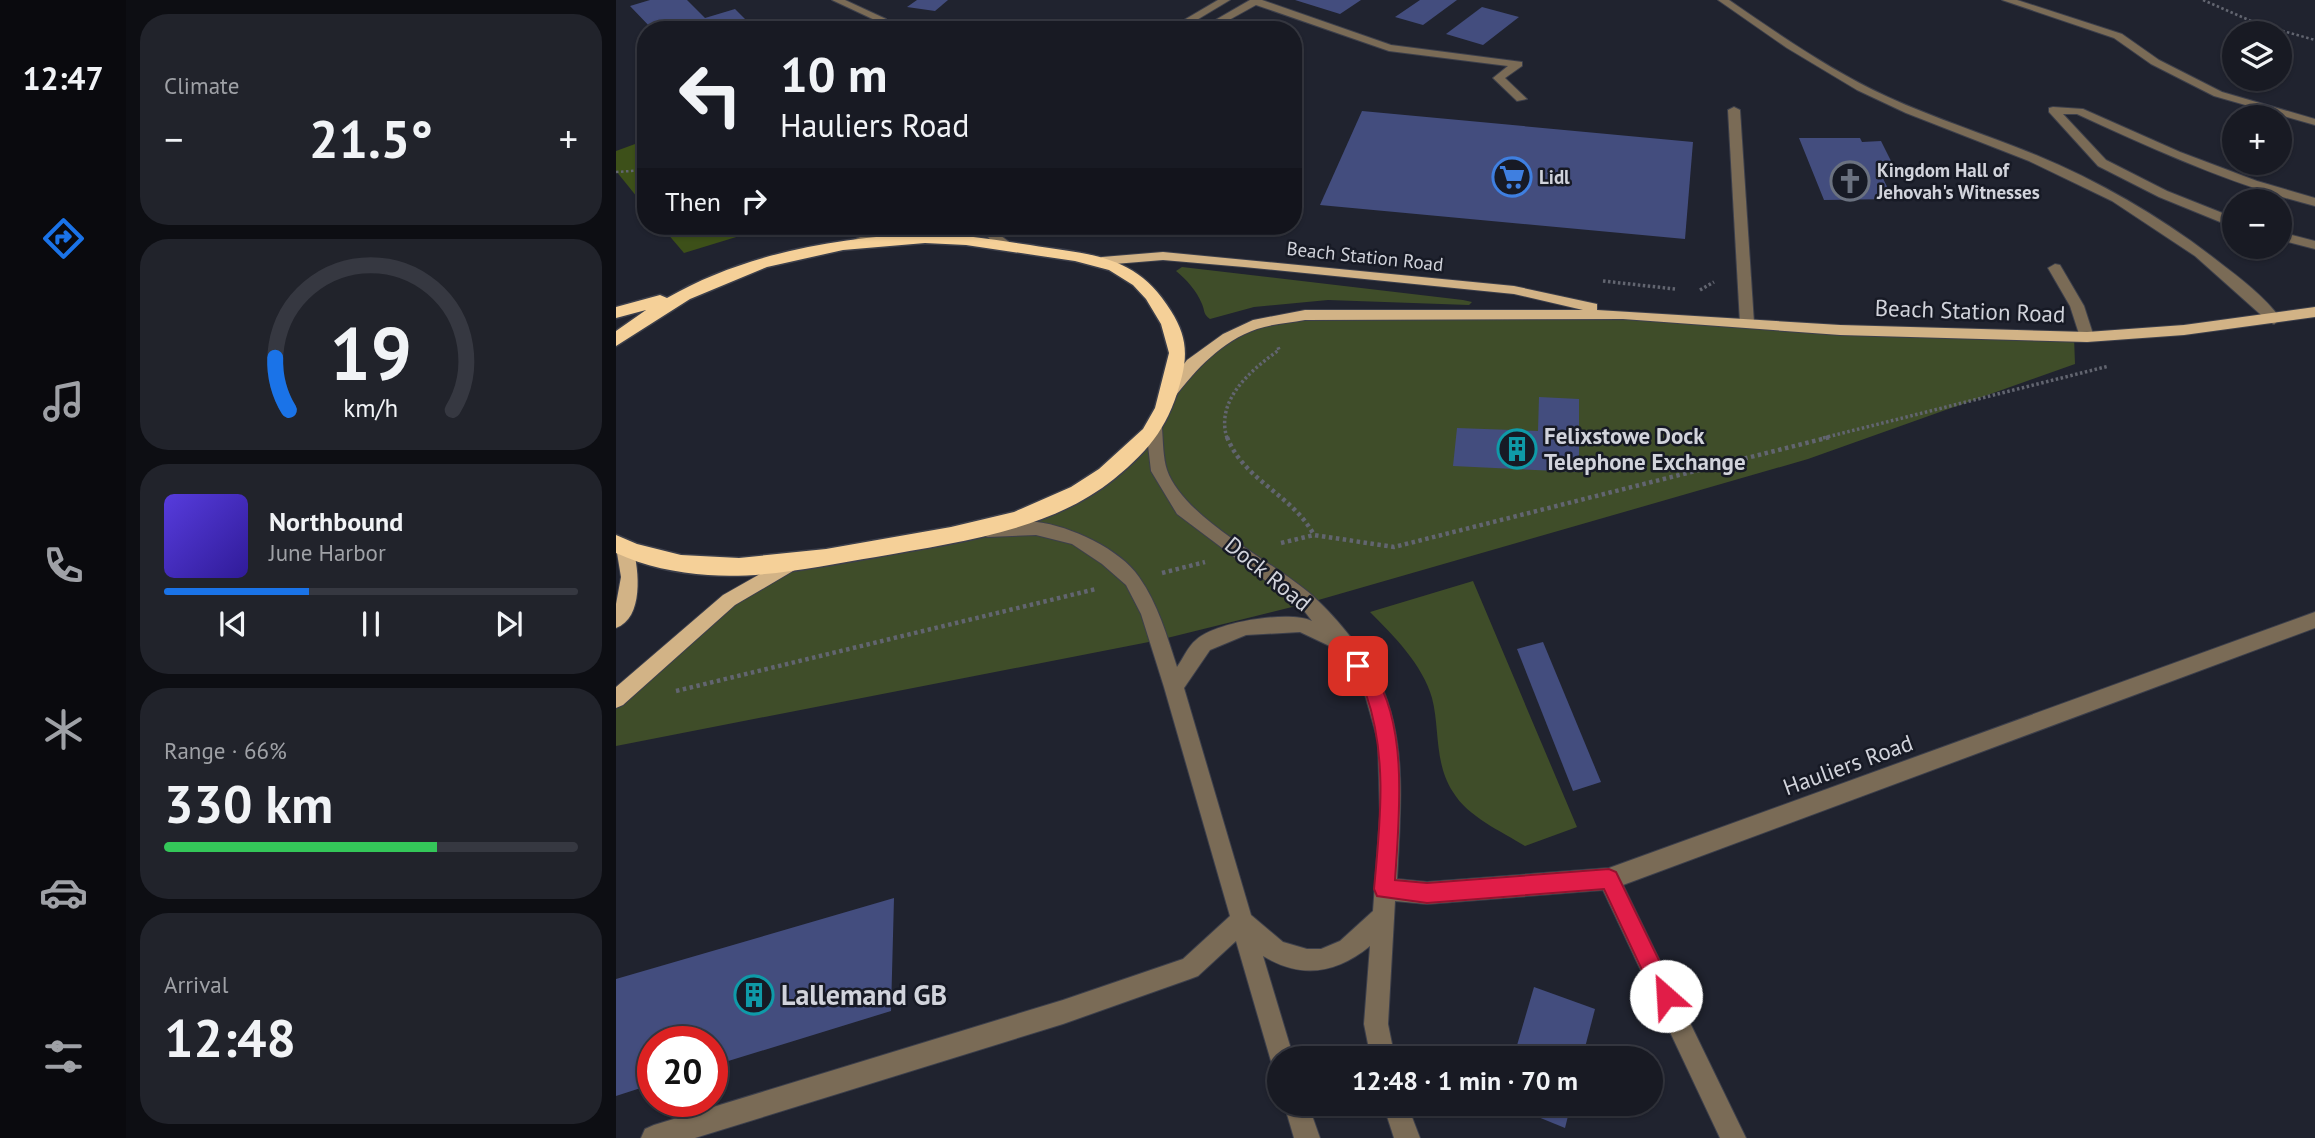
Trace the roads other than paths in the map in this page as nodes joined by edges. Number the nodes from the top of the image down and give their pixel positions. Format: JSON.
{"nodes":[{"id":1,"x":837,"y":0,"type":"edge"},
{"id":2,"x":1225,"y":0,"type":"edge"},
{"id":3,"x":1723,"y":0,"type":"edge"},
{"id":4,"x":2007,"y":0,"type":"edge"},
{"id":5,"x":1256,"y":1,"type":"edge"},
{"id":6,"x":881,"y":19,"type":"dead end"},
{"id":7,"x":1188,"y":21,"type":"edge"},
{"id":8,"x":1219,"y":21,"type":"edge"},
{"id":9,"x":1521,"y":99,"type":"dead end"},
{"id":10,"x":1734,"y":110,"type":"dead end"},
{"id":11,"x":2315,"y":122,"type":"edge"},
{"id":12,"x":2270,"y":189,"type":"edge"},
{"id":13,"x":2292,"y":195,"type":"edge"},
{"id":14,"x":2315,"y":202,"type":"edge"},
{"id":15,"x":2222,"y":218,"type":"edge"},
{"id":16,"x":873,"y":235,"type":"edge"},
{"id":17,"x":992,"y":235,"type":"edge"},
{"id":18,"x":2292,"y":239,"type":"edge"},
{"id":19,"x":852,"y":244,"type":"junction"},
{"id":20,"x":2315,"y":246,"type":"edge"},
{"id":21,"x":1009,"y":247,"type":"junction"},
{"id":22,"x":1102,"y":261,"type":"junction"},
{"id":23,"x":2055,"y":268,"type":"dead end"},
{"id":24,"x":696,"y":290,"type":"junction"},
{"id":25,"x":2315,"y":312,"type":"edge"},
{"id":26,"x":616,"y":313,"type":"edge"},
{"id":27,"x":1623,"y":314,"type":"junction"},
{"id":28,"x":2274,"y":319,"type":"junction"},
{"id":29,"x":1747,"y":323,"type":"junction"},
{"id":30,"x":2087,"y":337,"type":"junction"},
{"id":31,"x":616,"y":340,"type":"edge"},
{"id":32,"x":1168,"y":397,"type":"junction"},
{"id":33,"x":1154,"y":428,"type":"junction"},
{"id":34,"x":982,"y":530,"type":"junction"},
{"id":35,"x":620,"y":546,"type":"edge"},
{"id":36,"x":792,"y":563,"type":"junction"},
{"id":37,"x":616,"y":620,"type":"edge"},
{"id":38,"x":2315,"y":620,"type":"edge"},
{"id":39,"x":1343,"y":643,"type":"junction"},
{"id":40,"x":1174,"y":687,"type":"junction"},
{"id":41,"x":623,"y":693,"type":"edge"},
{"id":42,"x":1609,"y":878,"type":"junction"},
{"id":43,"x":1384,"y":889,"type":"junction"},
{"id":44,"x":1382,"y":916,"type":"junction"},
{"id":45,"x":1241,"y":921,"type":"junction"},
{"id":46,"x":1279,"y":1046,"type":"edge"},
{"id":47,"x":1380,"y":1046,"type":"edge"},
{"id":48,"x":1300,"y":1116,"type":"edge"},
{"id":49,"x":1399,"y":1116,"type":"edge"},
{"id":50,"x":654,"y":1138,"type":"edge"},
{"id":51,"x":1307,"y":1138,"type":"edge"},
{"id":52,"x":1407,"y":1138,"type":"edge"},
{"id":53,"x":1734,"y":1138,"type":"edge"}],
"edges":[{"from":1,"to":6,"type":"street"},
{"from":2,"to":7,"type":"street"},
{"from":3,"to":28,"type":"street"},
{"from":4,"to":11,"type":"street"},
{"from":5,"to":8,"type":"street"},
{"from":5,"to":9,"type":"street"},
{"from":10,"to":29,"type":"street"},
{"from":12,"to":15,"type":"street"},
{"from":13,"to":14,"type":"street"},
{"from":16,"to":19,"type":"street"},
{"from":17,"to":21,"type":"street"},
{"from":18,"to":20,"type":"street"},
{"from":19,"to":21,"type":"highway"},
{"from":19,"to":24,"type":"highway"},
{"from":21,"to":22,"type":"highway"},
{"from":22,"to":27,"type":"main road","name":"Beach Station Road"},
{"from":22,"to":32,"type":"highway"},
{"from":23,"to":30,"type":"street"},
{"from":24,"to":26,"type":"highway"},
{"from":24,"to":31,"type":"highway"},
{"from":25,"to":28,"type":"main road","name":"Beach Station Road"},
{"from":27,"to":29,"type":"main road","name":"Beach Station Road"},
{"from":27,"to":32,"type":"main road","name":"Beach Station Road"},
{"from":28,"to":30,"type":"main road","name":"Beach Station Road"},
{"from":29,"to":30,"type":"main road","name":"Beach Station Road"},
{"from":32,"to":33,"type":"highway"},
{"from":33,"to":34,"type":"highway"},
{"from":33,"to":39,"type":"street","name":"Dock Road"},
{"from":34,"to":36,"type":"highway"},
{"from":34,"to":40,"type":"street"},
{"from":35,"to":36,"type":"highway"},
{"from":35,"to":37,"type":"main road"},
{"from":36,"to":41,"type":"main road"},
{"from":38,"to":42,"type":"street","name":"Hauliers Road"},
{"from":39,"to":40,"type":"street"},
{"from":39,"to":43,"type":"street","name":"Dock Road"},
{"from":40,"to":45,"type":"street"},
{"from":42,"to":43,"type":"street","name":"Hauliers Road"},
{"from":42,"to":53,"type":"street"},
{"from":43,"to":44,"type":"street","name":"Dock Road"},
{"from":44,"to":45,"type":"street"},
{"from":44,"to":47,"type":"street","name":"Dock Road"},
{"from":45,"to":46,"type":"street"},
{"from":45,"to":50,"type":"street"},
{"from":48,"to":51,"type":"street"},
{"from":49,"to":52,"type":"street"}]}
